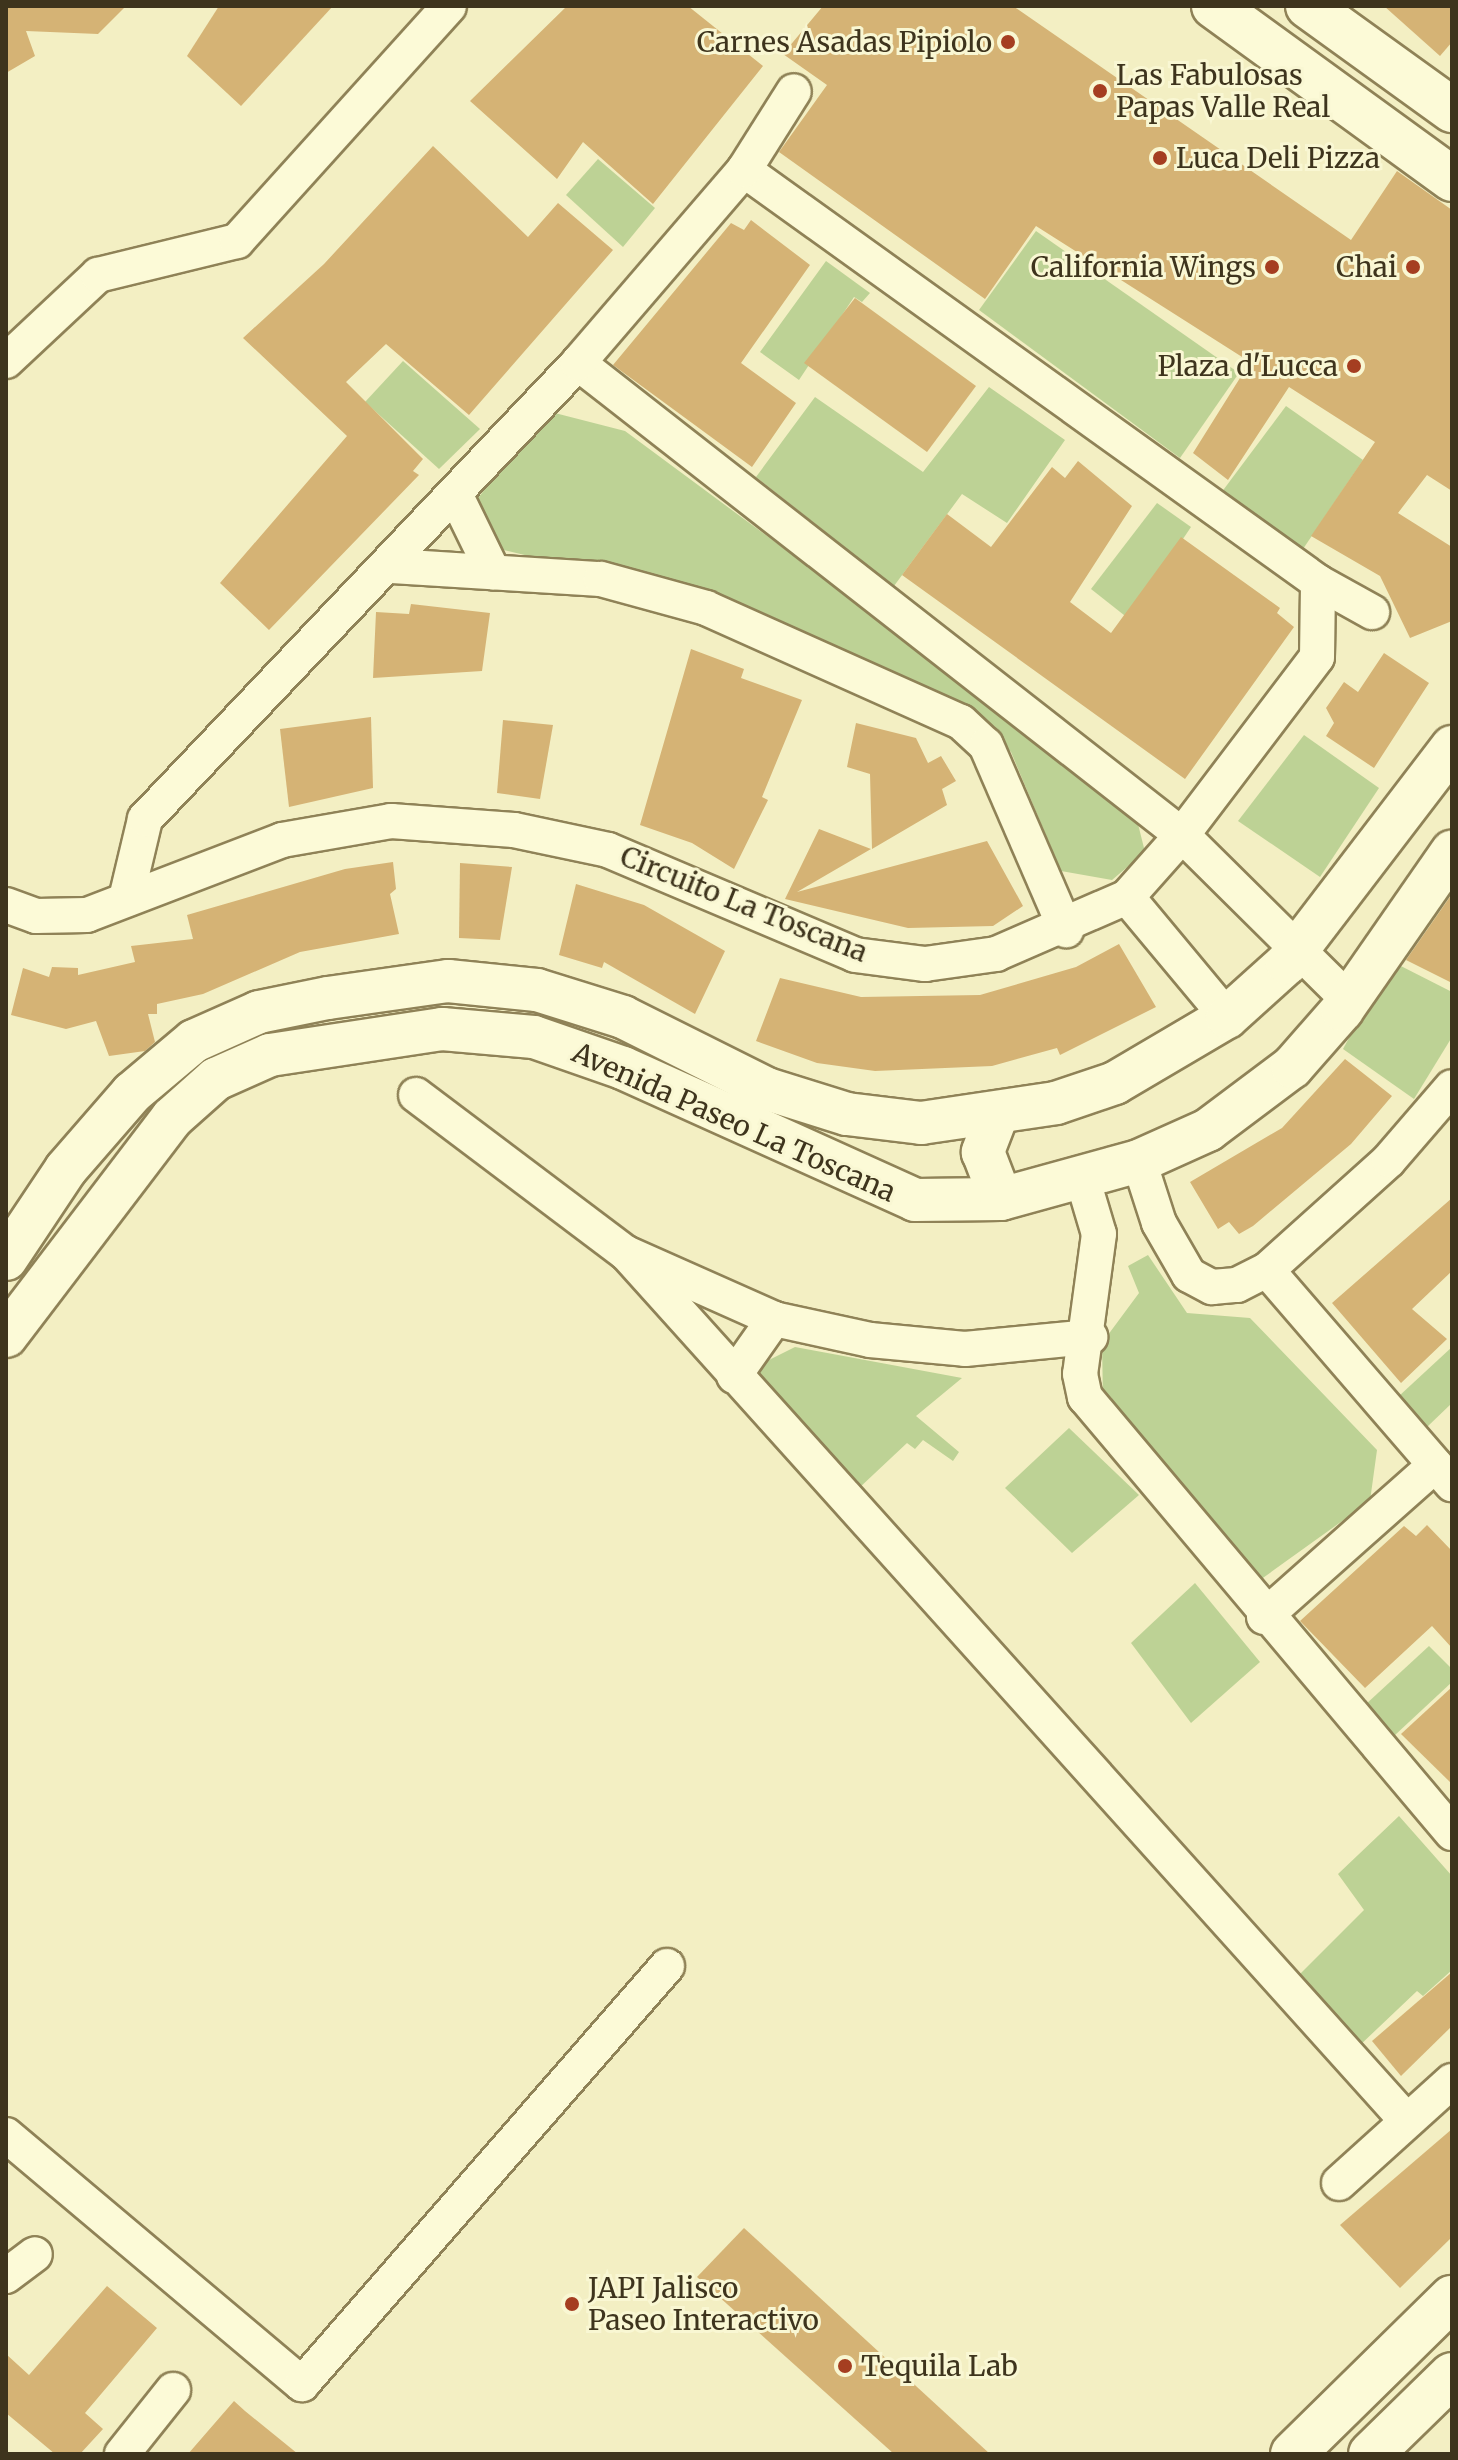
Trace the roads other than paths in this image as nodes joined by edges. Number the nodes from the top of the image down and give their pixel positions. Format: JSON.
{"nodes":[{"id":1,"x":449,"y":6,"type":"edge"},
{"id":2,"x":1214,"y":6,"type":"edge"},
{"id":3,"x":1306,"y":7,"type":"edge"},
{"id":4,"x":794,"y":91,"type":"dead end"},
{"id":5,"x":1452,"y":110,"type":"edge"},
{"id":6,"x":1431,"y":150,"type":"edge"},
{"id":7,"x":744,"y":170,"type":"junction"},
{"id":8,"x":1452,"y":179,"type":"edge"},
{"id":9,"x":6,"y":361,"type":"edge"},
{"id":10,"x":578,"y":363,"type":"junction"},
{"id":11,"x":456,"y":496,"type":"junction"},
{"id":12,"x":392,"y":566,"type":"junction"},
{"id":13,"x":493,"y":572,"type":"junction"},
{"id":14,"x":1318,"y":582,"type":"junction"},
{"id":15,"x":1372,"y":612,"type":"dead end"},
{"id":16,"x":1452,"y":747,"type":"edge"},
{"id":17,"x":1182,"y":835,"type":"junction"},
{"id":18,"x":1452,"y":852,"type":"edge"},
{"id":19,"x":1127,"y":897,"type":"junction"},
{"id":20,"x":126,"y":899,"type":"junction"},
{"id":21,"x":6,"y":905,"type":"edge"},
{"id":22,"x":1066,"y":930,"type":"junction"},
{"id":23,"x":1309,"y":937,"type":"junction"},
{"id":24,"x":1375,"y":963,"type":"junction"},
{"id":25,"x":1349,"y":1000,"type":"junction"},
{"id":26,"x":1227,"y":1017,"type":"junction"},
{"id":27,"x":416,"y":1095,"type":"dead end"},
{"id":28,"x":1447,"y":1109,"type":"edge"},
{"id":29,"x":997,"y":1115,"type":"junction"},
{"id":30,"x":1139,"y":1161,"type":"junction"},
{"id":31,"x":1082,"y":1177,"type":"junction"},
{"id":32,"x":1001,"y":1199,"type":"junction"},
{"id":33,"x":626,"y":1253,"type":"junction"},
{"id":34,"x":6,"y":1259,"type":"edge"},
{"id":35,"x":1267,"y":1270,"type":"junction"},
{"id":36,"x":774,"y":1319,"type":"junction"},
{"id":37,"x":6,"y":1336,"type":"edge"},
{"id":38,"x":1090,"y":1337,"type":"junction"},
{"id":39,"x":734,"y":1376,"type":"junction"},
{"id":40,"x":1443,"y":1474,"type":"edge"},
{"id":41,"x":1264,"y":1617,"type":"junction"},
{"id":42,"x":1452,"y":1833,"type":"edge"},
{"id":43,"x":667,"y":1966,"type":"dead end"},
{"id":44,"x":1452,"y":2081,"type":"edge"},
{"id":45,"x":1406,"y":2120,"type":"junction"},
{"id":46,"x":6,"y":2135,"type":"edge"},
{"id":47,"x":1339,"y":2183,"type":"dead end"},
{"id":48,"x":35,"y":2254,"type":"dead end"},
{"id":49,"x":6,"y":2276,"type":"edge"},
{"id":50,"x":1452,"y":2298,"type":"edge"},
{"id":51,"x":1452,"y":2375,"type":"edge"},
{"id":52,"x":173,"y":2390,"type":"dead end"},
{"id":53,"x":122,"y":2454,"type":"edge"},
{"id":54,"x":1293,"y":2454,"type":"edge"},
{"id":55,"x":1371,"y":2454,"type":"edge"}],
"edges":[{"from":1,"to":9,"type":"street"},
{"from":2,"to":6,"type":"main road"},
{"from":3,"to":5,"type":"main road"},
{"from":4,"to":7,"type":"street"},
{"from":6,"to":8,"type":"main road"},
{"from":7,"to":10,"type":"street"},
{"from":7,"to":14,"type":"street"},
{"from":10,"to":11,"type":"street"},
{"from":10,"to":17,"type":"street"},
{"from":11,"to":12,"type":"street"},
{"from":11,"to":13,"type":"street"},
{"from":12,"to":13,"type":"street"},
{"from":12,"to":20,"type":"street"},
{"from":13,"to":22,"type":"street"},
{"from":14,"to":15,"type":"street"},
{"from":14,"to":17,"type":"street","name":"Circuito La Toscana"},
{"from":16,"to":23,"type":"street","name":"Avenida Paseo La Toscana"},
{"from":17,"to":19,"type":"street","name":"Circuito La Toscana"},
{"from":17,"to":23,"type":"street"},
{"from":18,"to":24,"type":"street","name":"Avenida Paseo La Toscana"},
{"from":19,"to":22,"type":"street","name":"Circuito La Toscana"},
{"from":19,"to":26,"type":"street"},
{"from":20,"to":21,"type":"street","name":"Circuito La Toscana"},
{"from":20,"to":22,"type":"street","name":"Circuito La Toscana"},
{"from":23,"to":24,"type":"street"},
{"from":23,"to":25,"type":"street"},
{"from":23,"to":26,"type":"street","name":"Avenida Paseo La Toscana"},
{"from":24,"to":25,"type":"street","name":"Avenida Paseo La Toscana"},
{"from":25,"to":30,"type":"street","name":"Avenida Paseo La Toscana"},
{"from":26,"to":29,"type":"street","name":"Avenida Paseo La Toscana"},
{"from":27,"to":33,"type":"street"},
{"from":28,"to":35,"type":"street"},
{"from":29,"to":32,"type":"street"},
{"from":29,"to":34,"type":"street","name":"Avenida Paseo La Toscana"},
{"from":30,"to":31,"type":"street","name":"Avenida Paseo La Toscana"},
{"from":30,"to":35,"type":"street"},
{"from":31,"to":32,"type":"street","name":"Avenida Paseo La Toscana"},
{"from":31,"to":38,"type":"street"},
{"from":32,"to":37,"type":"street","name":"Avenida Paseo La Toscana"},
{"from":33,"to":36,"type":"street"},
{"from":33,"to":39,"type":"street"},
{"from":35,"to":40,"type":"street"},
{"from":36,"to":38,"type":"street"},
{"from":36,"to":39,"type":"street"},
{"from":38,"to":41,"type":"street"},
{"from":39,"to":45,"type":"street"},
{"from":40,"to":41,"type":"street"},
{"from":41,"to":42,"type":"street"},
{"from":43,"to":46,"type":"street"},
{"from":44,"to":45,"type":"street"},
{"from":45,"to":47,"type":"street"},
{"from":48,"to":49,"type":"street"},
{"from":50,"to":54,"type":"main road"},
{"from":51,"to":55,"type":"main road"},
{"from":52,"to":53,"type":"street"}]}
